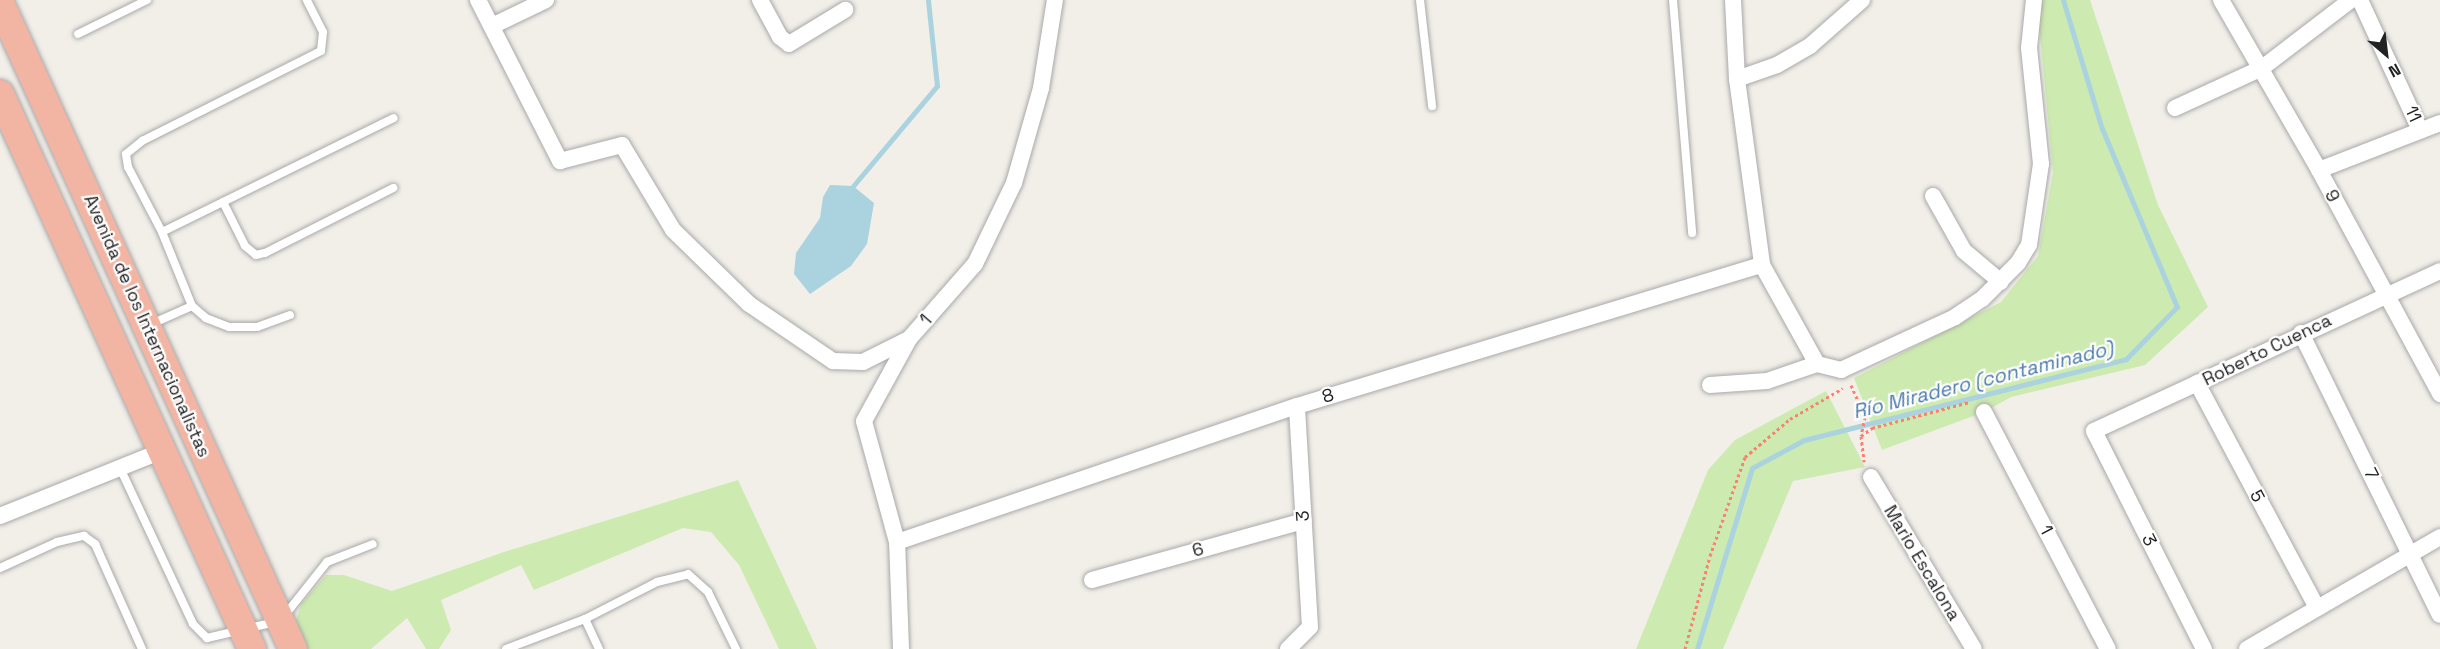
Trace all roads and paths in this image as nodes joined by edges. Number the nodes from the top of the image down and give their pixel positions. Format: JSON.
{"nodes":[{"id":1,"x":147,"y":0,"type":"edge"},
{"id":2,"x":307,"y":0,"type":"edge"},
{"id":3,"x":478,"y":0,"type":"edge"},
{"id":4,"x":546,"y":0,"type":"edge"},
{"id":5,"x":759,"y":0,"type":"edge"},
{"id":6,"x":1055,"y":0,"type":"edge"},
{"id":7,"x":1420,"y":0,"type":"edge"},
{"id":8,"x":1672,"y":0,"type":"edge"},
{"id":9,"x":1733,"y":0,"type":"edge"},
{"id":10,"x":1862,"y":0,"type":"edge"},
{"id":11,"x":2034,"y":0,"type":"edge"},
{"id":12,"x":2221,"y":0,"type":"edge"},
{"id":13,"x":2351,"y":0,"type":"edge"},
{"id":14,"x":2360,"y":0,"type":"edge"},
{"id":15,"x":0,"y":3,"type":"edge"},
{"id":16,"x":845,"y":10,"type":"dead end"},
{"id":17,"x":492,"y":26,"type":"junction"},
{"id":18,"x":78,"y":34,"type":"dead end"},
{"id":19,"x":2262,"y":68,"type":"junction"},
{"id":20,"x":1737,"y":79,"type":"junction"},
{"id":21,"x":0,"y":94,"type":"edge"},
{"id":22,"x":1432,"y":106,"type":"dead end"},
{"id":23,"x":2175,"y":108,"type":"dead end"},
{"id":24,"x":394,"y":118,"type":"dead end"},
{"id":25,"x":2440,"y":123,"type":"edge"},
{"id":26,"x":2420,"y":130,"type":"junction"},
{"id":27,"x":2319,"y":170,"type":"junction"},
{"id":28,"x":393,"y":188,"type":"dead end"},
{"id":29,"x":1933,"y":196,"type":"dead end"},
{"id":30,"x":223,"y":202,"type":"junction"},
{"id":31,"x":162,"y":232,"type":"junction"},
{"id":32,"x":1692,"y":233,"type":"dead end"},
{"id":33,"x":1762,"y":265,"type":"junction"},
{"id":34,"x":2440,"y":271,"type":"edge"},
{"id":35,"x":2001,"y":282,"type":"junction"},
{"id":36,"x":2383,"y":295,"type":"junction"},
{"id":37,"x":192,"y":306,"type":"junction"},
{"id":38,"x":290,"y":315,"type":"dead end"},
{"id":39,"x":147,"y":326,"type":"junction"},
{"id":40,"x":2301,"y":333,"type":"junction"},
{"id":41,"x":909,"y":339,"type":"junction"},
{"id":42,"x":1817,"y":364,"type":"junction"},
{"id":43,"x":1845,"y":377,"type":"junction"},
{"id":44,"x":2197,"y":383,"type":"junction"},
{"id":45,"x":1710,"y":385,"type":"dead end"},
{"id":46,"x":2440,"y":394,"type":"edge"},
{"id":47,"x":1296,"y":406,"type":"junction"},
{"id":48,"x":1984,"y":412,"type":"joint"},
{"id":49,"x":2094,"y":431,"type":"joint"},
{"id":50,"x":1861,"y":436,"type":"junction"},
{"id":51,"x":162,"y":451,"type":"junction"},
{"id":52,"x":120,"y":468,"type":"junction"},
{"id":53,"x":1870,"y":477,"type":"joint"},
{"id":54,"x":0,"y":516,"type":"edge"},
{"id":55,"x":1304,"y":521,"type":"junction"},
{"id":56,"x":2440,"y":537,"type":"edge"},
{"id":57,"x":897,"y":542,"type":"junction"},
{"id":58,"x":372,"y":544,"type":"dead end"},
{"id":59,"x":2411,"y":553,"type":"junction"},
{"id":60,"x":0,"y":568,"type":"edge"},
{"id":61,"x":1092,"y":580,"type":"dead end"},
{"id":62,"x":2317,"y":608,"type":"junction"},
{"id":63,"x":2440,"y":615,"type":"edge"},
{"id":64,"x":585,"y":619,"type":"junction"},
{"id":65,"x":280,"y":620,"type":"junction"},
{"id":66,"x":248,"y":640,"type":"edge"},
{"id":67,"x":142,"y":649,"type":"edge"},
{"id":68,"x":293,"y":649,"type":"edge"},
{"id":69,"x":506,"y":649,"type":"edge"},
{"id":70,"x":599,"y":649,"type":"edge"},
{"id":71,"x":736,"y":649,"type":"edge"},
{"id":72,"x":901,"y":649,"type":"edge"},
{"id":73,"x":1288,"y":649,"type":"edge"},
{"id":74,"x":1686,"y":649,"type":"edge"},
{"id":75,"x":1974,"y":649,"type":"edge"},
{"id":76,"x":2108,"y":649,"type":"edge"},
{"id":77,"x":2204,"y":649,"type":"edge"},
{"id":78,"x":2247,"y":649,"type":"edge"}],
"edges":[{"from":1,"to":18,"type":"lane"},
{"from":2,"to":31,"type":"lane"},
{"from":3,"to":17,"type":"street"},
{"from":4,"to":17,"type":"street"},
{"from":5,"to":16,"type":"street"},
{"from":6,"to":41,"type":"street","name":"1"},
{"from":7,"to":22,"type":"lane"},
{"from":8,"to":32,"type":"lane"},
{"from":9,"to":20,"type":"street"},
{"from":10,"to":20,"type":"street"},
{"from":11,"to":35,"type":"street"},
{"from":12,"to":19,"type":"street","name":"9"},
{"from":13,"to":19,"type":"street"},
{"from":14,"to":26,"type":"street","name":"11"},
{"from":15,"to":39,"type":"highway","name":"Avenida de los Internacionalistas"},
{"from":17,"to":41,"type":"street"},
{"from":19,"to":23,"type":"street"},
{"from":19,"to":27,"type":"street","name":"9"},
{"from":20,"to":33,"type":"street"},
{"from":21,"to":51,"type":"highway","name":"Avenida de los Internacionalistas"},
{"from":24,"to":30,"type":"lane"},
{"from":25,"to":26,"type":"street"},
{"from":26,"to":27,"type":"street"},
{"from":27,"to":36,"type":"street","name":"9"},
{"from":28,"to":30,"type":"lane"},
{"from":29,"to":35,"type":"street"},
{"from":30,"to":31,"type":"lane"},
{"from":31,"to":37,"type":"lane"},
{"from":33,"to":42,"type":"street"},
{"from":33,"to":47,"type":"street","name":"8"},
{"from":34,"to":36,"type":"street","name":"Roberto Cuenca"},
{"from":35,"to":43,"type":"street"},
{"from":36,"to":40,"type":"street","name":"Roberto Cuenca"},
{"from":36,"to":46,"type":"street","name":"9"},
{"from":37,"to":38,"type":"lane"},
{"from":37,"to":39,"type":"lane"},
{"from":39,"to":65,"type":"highway","name":"Avenida de los Internacionalistas"},
{"from":40,"to":44,"type":"street","name":"Roberto Cuenca"},
{"from":40,"to":59,"type":"street","name":"7"},
{"from":41,"to":57,"type":"street","name":"1"},
{"from":42,"to":43,"type":"street"},
{"from":42,"to":45,"type":"street"},
{"from":43,"to":50,"type":"path"},
{"from":43,"to":74,"type":"path"},
{"from":44,"to":49,"type":"street","name":"Roberto Cuenca"},
{"from":44,"to":62,"type":"street","name":"5"},
{"from":47,"to":55,"type":"street","name":"3"},
{"from":47,"to":57,"type":"street","name":"8"},
{"from":48,"to":50,"type":"path"},
{"from":48,"to":76,"type":"street","name":"1"},
{"from":49,"to":77,"type":"street","name":"3"},
{"from":50,"to":53,"type":"path"},
{"from":51,"to":52,"type":"street"},
{"from":51,"to":66,"type":"highway","name":"Avenida de los Internacionalistas"},
{"from":52,"to":54,"type":"street"},
{"from":52,"to":66,"type":"lane"},
{"from":53,"to":75,"type":"street","name":"Mario Escalona"},
{"from":55,"to":61,"type":"street","name":"6"},
{"from":55,"to":73,"type":"street","name":"3"},
{"from":56,"to":59,"type":"street"},
{"from":57,"to":72,"type":"street","name":"1"},
{"from":58,"to":65,"type":"lane"},
{"from":59,"to":62,"type":"street"},
{"from":59,"to":63,"type":"street","name":"7"},
{"from":60,"to":67,"type":"lane"},
{"from":62,"to":78,"type":"street"},
{"from":64,"to":69,"type":"lane"},
{"from":64,"to":70,"type":"lane"},
{"from":64,"to":71,"type":"lane"},
{"from":65,"to":66,"type":"lane"},
{"from":65,"to":68,"type":"highway","name":"Avenida de los Internacionalistas"}]}
